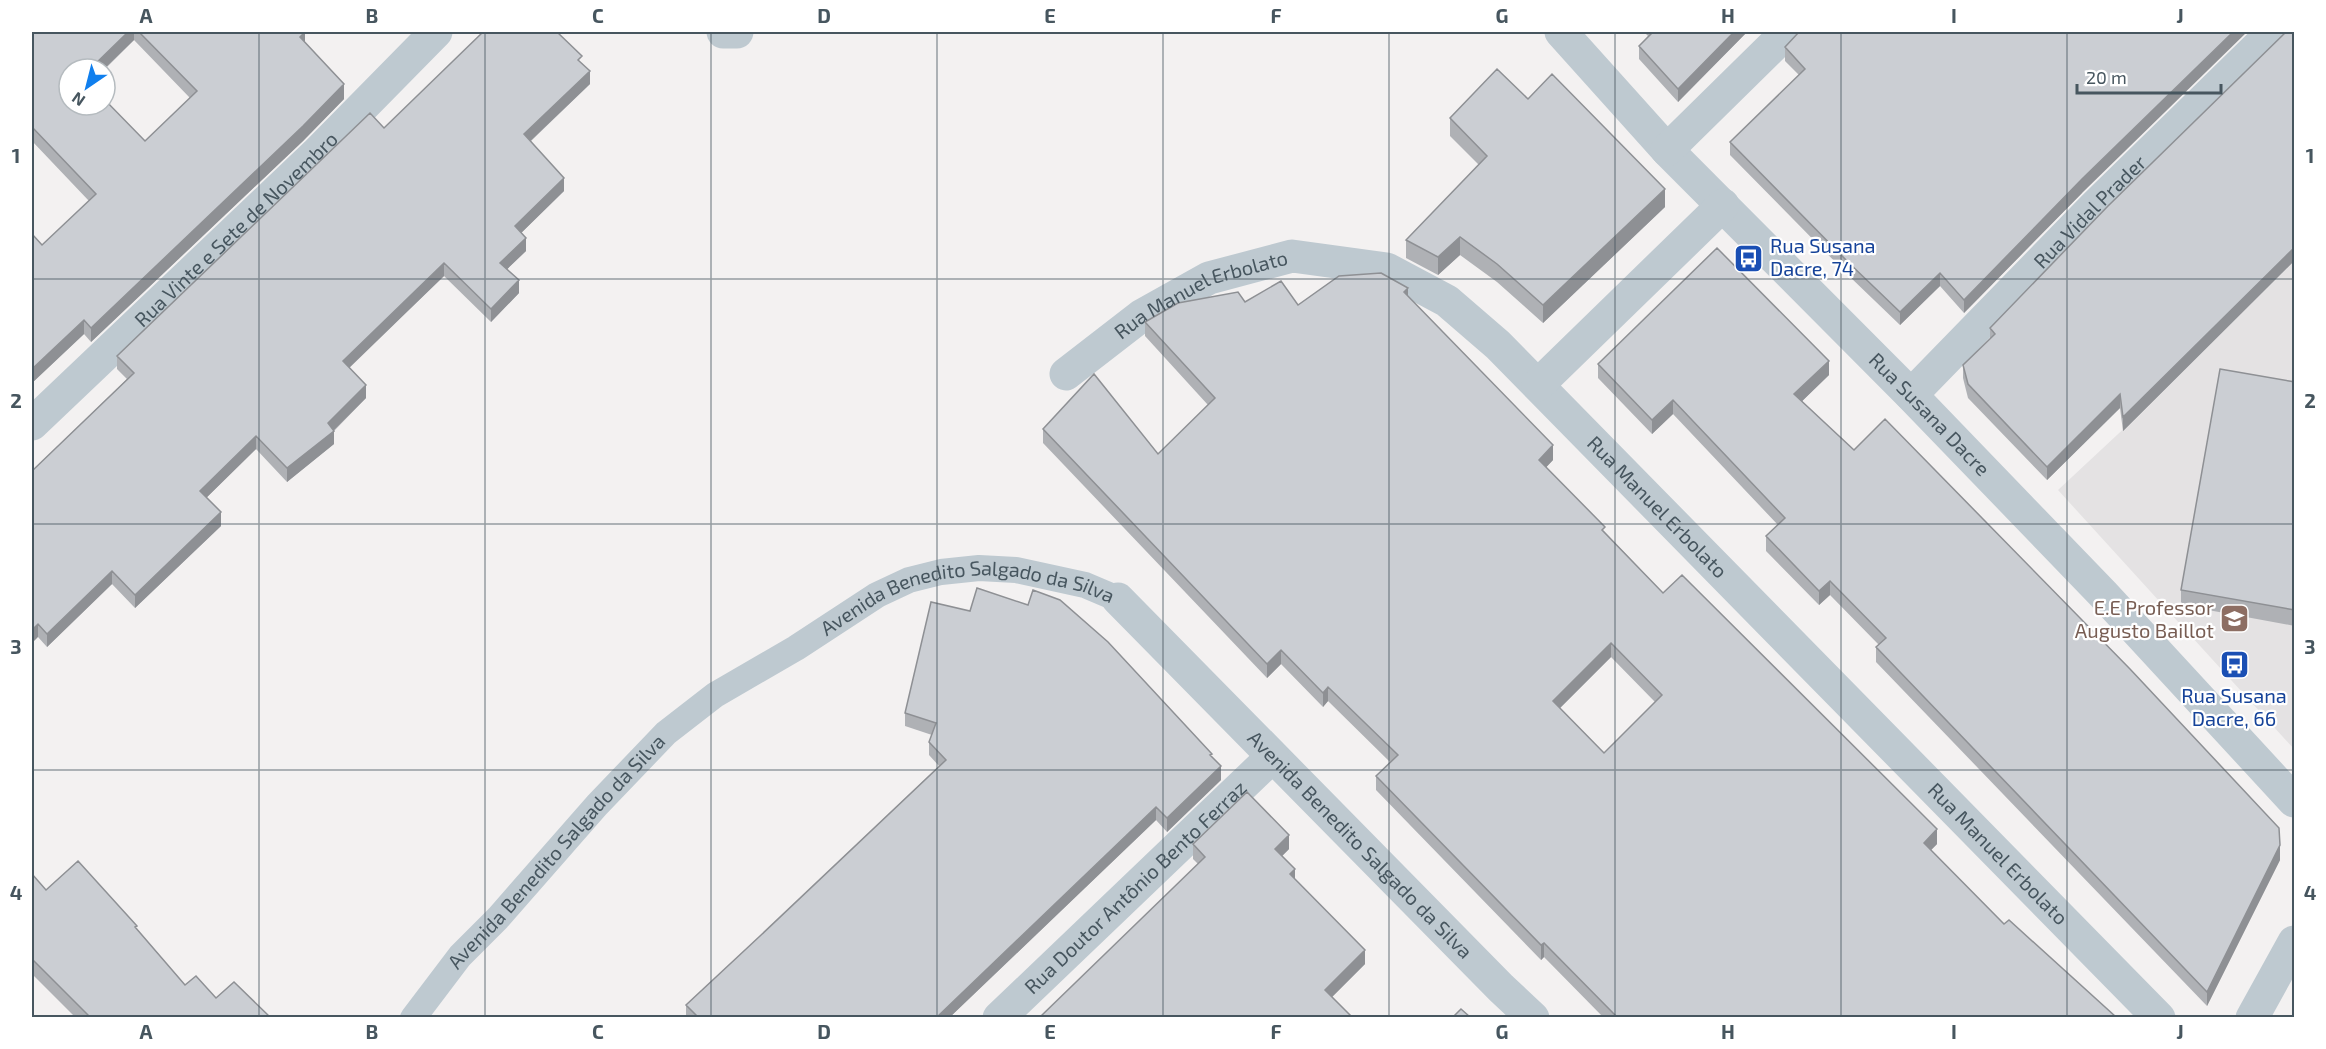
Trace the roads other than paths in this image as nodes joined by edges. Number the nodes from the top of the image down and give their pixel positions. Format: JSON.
{"nodes":[{"id":1,"x":436,"y":32,"type":"edge"},
{"id":2,"x":723,"y":32,"type":"edge"},
{"id":3,"x":737,"y":32,"type":"edge"},
{"id":4,"x":1561,"y":32,"type":"edge"},
{"id":5,"x":1787,"y":32,"type":"edge"},
{"id":6,"x":2273,"y":32,"type":"edge"},
{"id":7,"x":1667,"y":150,"type":"junction"},
{"id":8,"x":1723,"y":204,"type":"junction"},
{"id":9,"x":1066,"y":374,"type":"dead end"},
{"id":10,"x":1538,"y":385,"type":"junction"},
{"id":11,"x":1911,"y":395,"type":"junction"},
{"id":12,"x":32,"y":424,"type":"edge"},
{"id":13,"x":1118,"y":599,"type":"joint"},
{"id":14,"x":1272,"y":757,"type":"junction"},
{"id":15,"x":2295,"y":801,"type":"edge"},
{"id":16,"x":2295,"y":942,"type":"edge"},
{"id":17,"x":413,"y":1017,"type":"edge"},
{"id":18,"x":999,"y":1017,"type":"edge"},
{"id":19,"x":1533,"y":1017,"type":"edge"},
{"id":20,"x":2159,"y":1017,"type":"edge"},
{"id":21,"x":2252,"y":1017,"type":"edge"}],
"edges":[{"from":1,"to":12,"type":"street","name":"Rua Vinte e Sete de Novembro"},
{"from":2,"to":3,"type":"street"},
{"from":4,"to":7,"type":"street","name":"Rua Susana Dacre"},
{"from":5,"to":7,"type":"street"},
{"from":6,"to":11,"type":"street","name":"Rua Vidal Prader"},
{"from":7,"to":8,"type":"street","name":"Rua Susana Dacre"},
{"from":8,"to":10,"type":"street"},
{"from":8,"to":11,"type":"street","name":"Rua Susana Dacre"},
{"from":9,"to":10,"type":"street","name":"Rua Manuel Erbolato"},
{"from":10,"to":20,"type":"street","name":"Rua Manuel Erbolato"},
{"from":11,"to":15,"type":"street","name":"Rua Susana Dacre"},
{"from":13,"to":14,"type":"street","name":"Avenida Benedito Salgado da Silva"},
{"from":13,"to":17,"type":"lane","name":"Avenida Benedito Salgado da Silva"},
{"from":14,"to":18,"type":"street","name":"Rua Doutor Antônio Bento Ferraz"},
{"from":14,"to":19,"type":"street","name":"Avenida Benedito Salgado da Silva"},
{"from":16,"to":21,"type":"street"}]}
